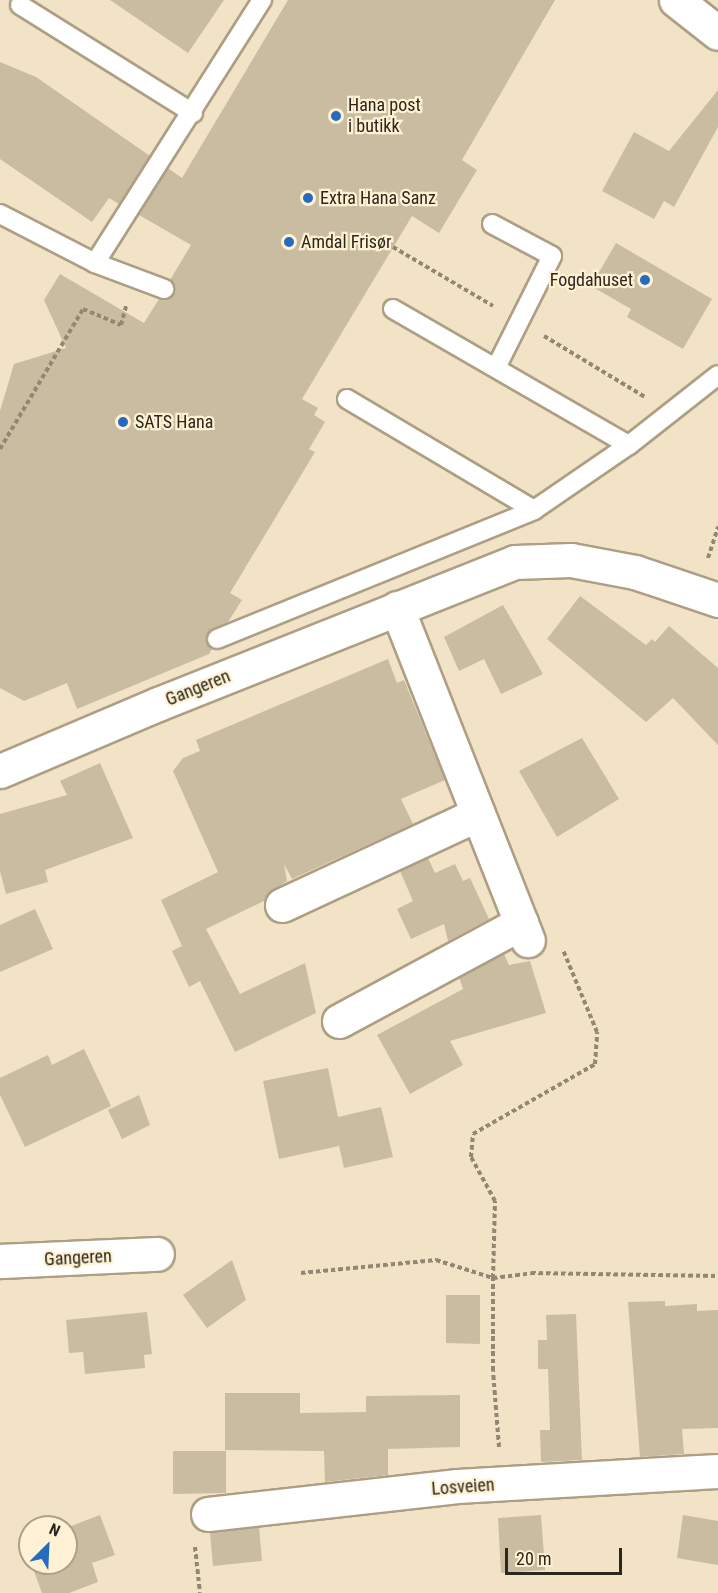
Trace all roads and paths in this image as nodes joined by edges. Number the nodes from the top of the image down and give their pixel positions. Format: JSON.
{"nodes":[{"id":1,"x":262,"y":0,"type":"edge"},
{"id":2,"x":676,"y":0,"type":"edge"},
{"id":3,"x":694,"y":0,"type":"edge"},
{"id":4,"x":20,"y":5,"type":"dead end"},
{"id":5,"x":718,"y":14,"type":"edge"},
{"id":6,"x":718,"y":33,"type":"edge"},
{"id":7,"x":193,"y":113,"type":"junction"},
{"id":8,"x":0,"y":214,"type":"edge"},
{"id":9,"x":492,"y":224,"type":"dead end"},
{"id":10,"x":393,"y":247,"type":"dead end"},
{"id":11,"x":95,"y":263,"type":"junction"},
{"id":12,"x":133,"y":275,"type":"junction"},
{"id":13,"x":164,"y":289,"type":"dead end"},
{"id":14,"x":393,"y":309,"type":"dead end"},
{"id":15,"x":522,"y":322,"type":"junction"},
{"id":16,"x":496,"y":368,"type":"junction"},
{"id":17,"x":718,"y":375,"type":"edge"},
{"id":18,"x":347,"y":399,"type":"dead end"},
{"id":19,"x":654,"y":403,"type":"dead end"},
{"id":20,"x":629,"y":445,"type":"junction"},
{"id":21,"x":0,"y":450,"type":"edge"},
{"id":22,"x":534,"y":510,"type":"junction"},
{"id":23,"x":718,"y":600,"type":"edge"},
{"id":24,"x":397,"y":608,"type":"junction"},
{"id":25,"x":217,"y":639,"type":"dead end"},
{"id":26,"x":0,"y":771,"type":"edge"},
{"id":27,"x":478,"y":813,"type":"junction"},
{"id":28,"x":282,"y":905,"type":"dead end"},
{"id":29,"x":561,"y":946,"type":"dead end"},
{"id":30,"x":339,"y":1020,"type":"dead end"},
{"id":31,"x":157,"y":1254,"type":"dead end"},
{"id":32,"x":0,"y":1261,"type":"edge"},
{"id":33,"x":301,"y":1273,"type":"dead end"},
{"id":34,"x":718,"y":1276,"type":"edge"},
{"id":35,"x":493,"y":1278,"type":"junction"},
{"id":36,"x":497,"y":1419,"type":"dead end"},
{"id":37,"x":718,"y":1471,"type":"edge"},
{"id":38,"x":208,"y":1514,"type":"dead end"}],
"edges":[{"from":1,"to":7,"type":"lane"},
{"from":2,"to":6,"type":"street"},
{"from":3,"to":5,"type":"street"},
{"from":4,"to":7,"type":"lane"},
{"from":7,"to":11,"type":"lane"},
{"from":8,"to":11,"type":"lane"},
{"from":9,"to":15,"type":"lane"},
{"from":10,"to":15,"type":"path"},
{"from":11,"to":12,"type":"lane"},
{"from":12,"to":13,"type":"lane"},
{"from":12,"to":21,"type":"path"},
{"from":14,"to":16,"type":"lane"},
{"from":15,"to":16,"type":"lane"},
{"from":15,"to":19,"type":"path"},
{"from":16,"to":20,"type":"lane"},
{"from":17,"to":20,"type":"lane"},
{"from":18,"to":22,"type":"lane"},
{"from":20,"to":22,"type":"lane"},
{"from":22,"to":25,"type":"lane"},
{"from":23,"to":24,"type":"street","name":"Gangeren"},
{"from":24,"to":26,"type":"street","name":"Gangeren"},
{"from":24,"to":27,"type":"street"},
{"from":27,"to":28,"type":"street"},
{"from":27,"to":30,"type":"street"},
{"from":29,"to":35,"type":"path"},
{"from":31,"to":32,"type":"street","name":"Gangeren"},
{"from":33,"to":35,"type":"path"},
{"from":34,"to":35,"type":"path"},
{"from":35,"to":36,"type":"path"},
{"from":37,"to":38,"type":"street","name":"Losveien"}]}
